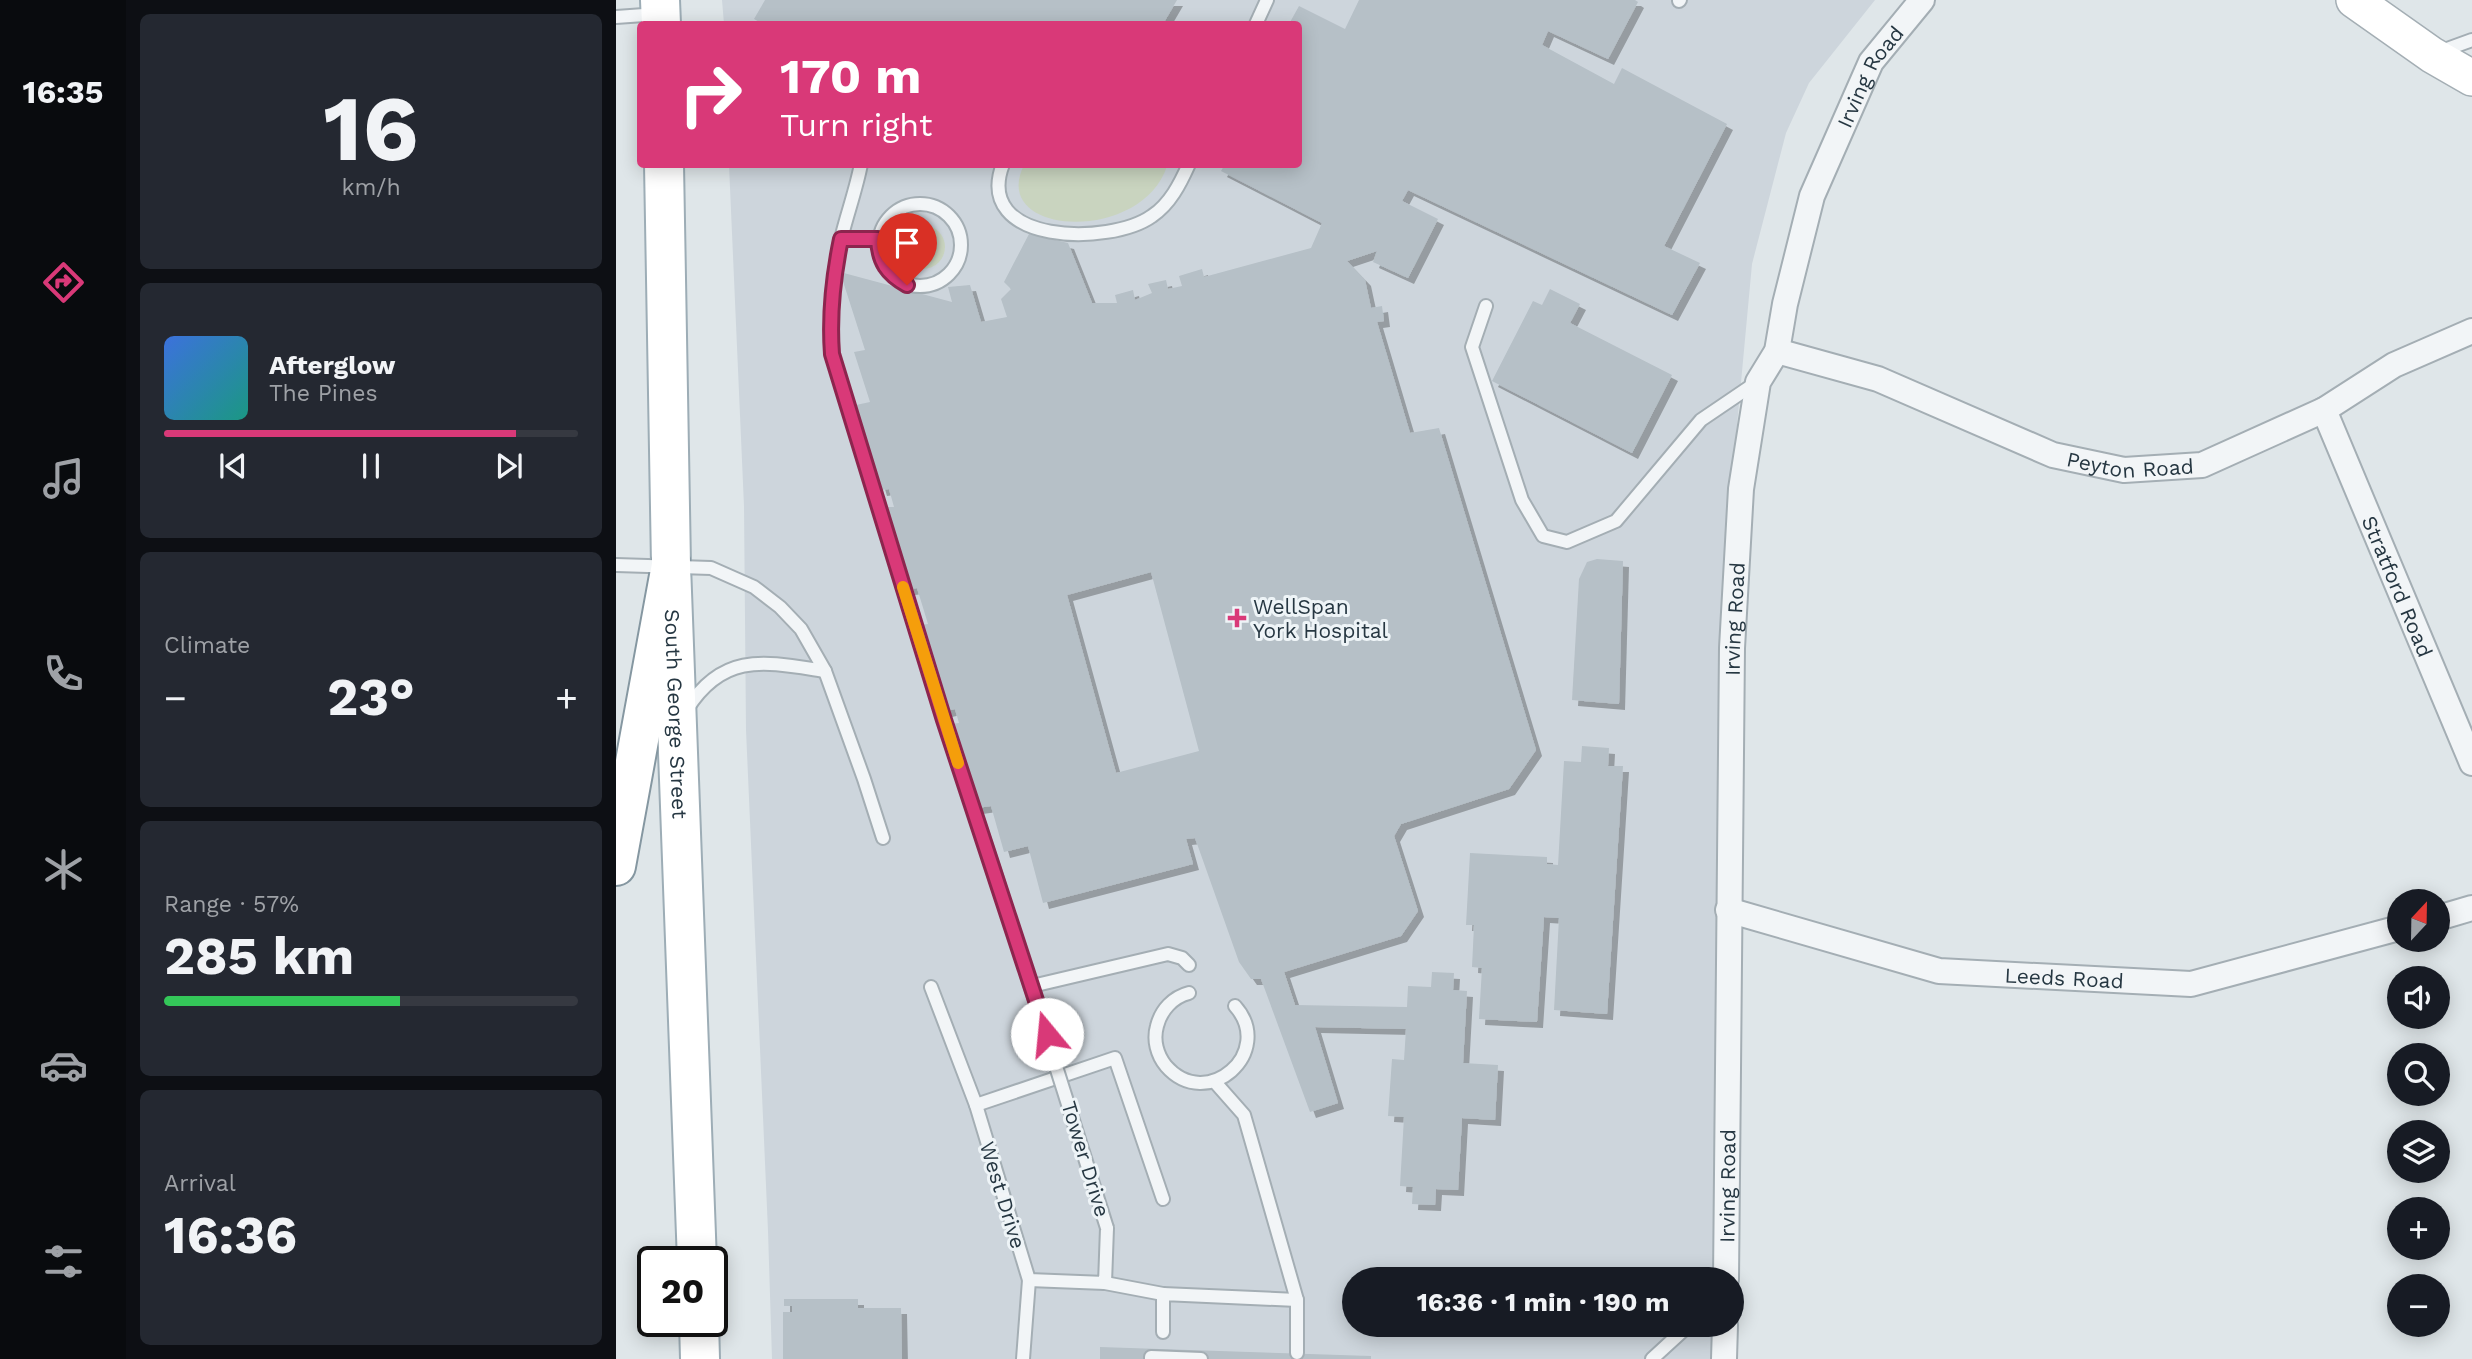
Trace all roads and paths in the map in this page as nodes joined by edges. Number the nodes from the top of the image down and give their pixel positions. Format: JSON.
{"nodes":[{"id":1,"x":1268,"y":0,"type":"edge"},
{"id":2,"x":1922,"y":0,"type":"edge"},
{"id":3,"x":2354,"y":0,"type":"edge"},
{"id":4,"x":661,"y":13,"type":"edge"},
{"id":5,"x":616,"y":17,"type":"edge"},
{"id":6,"x":1258,"y":21,"type":"edge"},
{"id":7,"x":2472,"y":40,"type":"edge"},
{"id":8,"x":2432,"y":55,"type":"junction"},
{"id":9,"x":2472,"y":78,"type":"edge"},
{"id":10,"x":664,"y":168,"type":"edge"},
{"id":11,"x":860,"y":168,"type":"edge"},
{"id":12,"x":1002,"y":168,"type":"edge"},
{"id":13,"x":1188,"y":168,"type":"edge"},
{"id":14,"x":841,"y":239,"type":"junction"},
{"id":15,"x":878,"y":239,"type":"junction"},
{"id":16,"x":1486,"y":306,"type":"dead end"},
{"id":17,"x":2472,"y":331,"type":"edge"},
{"id":18,"x":1777,"y":351,"type":"junction"},
{"id":19,"x":1758,"y":382,"type":"junction"},
{"id":20,"x":2324,"y":410,"type":"junction"},
{"id":21,"x":616,"y":565,"type":"edge"},
{"id":22,"x":671,"y":565,"type":"junction"},
{"id":23,"x":825,"y":671,"type":"junction"},
{"id":24,"x":678,"y":724,"type":"junction"},
{"id":25,"x":2472,"y":762,"type":"edge"},
{"id":26,"x":883,"y":838,"type":"dead end"},
{"id":27,"x":616,"y":866,"type":"edge"},
{"id":28,"x":2472,"y":908,"type":"edge"},
{"id":29,"x":1728,"y":910,"type":"junction"},
{"id":30,"x":2450,"y":914,"type":"edge"},
{"id":31,"x":2387,"y":931,"type":"edge"},
{"id":32,"x":1189,"y":965,"type":"dead end"},
{"id":33,"x":932,"y":986,"type":"dead end"},
{"id":34,"x":1032,"y":986,"type":"junction"},
{"id":35,"x":1189,"y":993,"type":"dead end"},
{"id":36,"x":1235,"y":1006,"type":"dead end"},
{"id":37,"x":1214,"y":1081,"type":"junction"},
{"id":38,"x":976,"y":1105,"type":"junction"},
{"id":39,"x":1163,"y":1199,"type":"dead end"},
{"id":40,"x":696,"y":1246,"type":"edge"},
{"id":41,"x":1726,"y":1267,"type":"edge"},
{"id":42,"x":1029,"y":1280,"type":"junction"},
{"id":43,"x":1105,"y":1283,"type":"junction"},
{"id":44,"x":1163,"y":1294,"type":"junction"},
{"id":45,"x":1297,"y":1300,"type":"junction"},
{"id":46,"x":1163,"y":1332,"type":"dead end"},
{"id":47,"x":699,"y":1337,"type":"edge"},
{"id":48,"x":1676,"y":1337,"type":"edge"},
{"id":49,"x":1725,"y":1337,"type":"edge"},
{"id":50,"x":1297,"y":1353,"type":"dead end"},
{"id":51,"x":700,"y":1359,"type":"edge"},
{"id":52,"x":1023,"y":1359,"type":"edge"},
{"id":53,"x":1151,"y":1359,"type":"edge"},
{"id":54,"x":1200,"y":1359,"type":"edge"},
{"id":55,"x":1651,"y":1359,"type":"edge"},
{"id":56,"x":1724,"y":1359,"type":"edge"}],
"edges":[{"from":1,"to":6,"type":"lane"},
{"from":2,"to":18,"type":"street","name":"Irving Road"},
{"from":3,"to":8,"type":"main road"},
{"from":4,"to":5,"type":"lane"},
{"from":7,"to":8,"type":"lane"},
{"from":8,"to":9,"type":"main road"},
{"from":10,"to":22,"type":"main road","name":"South George Street"},
{"from":11,"to":14,"type":"lane","name":"Tower Drive"},
{"from":12,"to":13,"type":"lane"},
{"from":14,"to":15,"type":"lane"},
{"from":14,"to":34,"type":"lane","name":"Tower Drive","bridge":true},
{"from":15,"to":15,"type":"lane"},
{"from":16,"to":19,"type":"lane"},
{"from":17,"to":20,"type":"street","name":"Peyton Road"},
{"from":18,"to":19,"type":"street","name":"Irving Road"},
{"from":18,"to":20,"type":"street","name":"Peyton Road"},
{"from":19,"to":29,"type":"street","name":"Irving Road"},
{"from":20,"to":25,"type":"street","name":"Stratford Road"},
{"from":21,"to":22,"type":"lane"},
{"from":22,"to":23,"type":"lane"},
{"from":22,"to":24,"type":"main road","name":"South George Street"},
{"from":22,"to":27,"type":"main road"},
{"from":23,"to":24,"type":"lane"},
{"from":23,"to":26,"type":"lane"},
{"from":24,"to":40,"type":"main road","name":"South George Street"},
{"from":28,"to":30,"type":"street"},
{"from":29,"to":31,"type":"street","name":"Leeds Road"},
{"from":29,"to":41,"type":"street","name":"Irving Road"},
{"from":32,"to":34,"type":"lane"},
{"from":33,"to":38,"type":"lane","name":"West Drive"},
{"from":34,"to":43,"type":"lane","name":"Tower Drive","bridge":true},
{"from":35,"to":37,"type":"lane"},
{"from":36,"to":37,"type":"lane"},
{"from":37,"to":45,"type":"lane"},
{"from":38,"to":39,"type":"lane"},
{"from":38,"to":42,"type":"lane","name":"West Drive"},
{"from":42,"to":43,"type":"lane"},
{"from":42,"to":52,"type":"lane"},
{"from":43,"to":44,"type":"lane"},
{"from":44,"to":45,"type":"lane"},
{"from":44,"to":46,"type":"lane"},
{"from":45,"to":50,"type":"lane"},
{"from":47,"to":51,"type":"main road"},
{"from":48,"to":55,"type":"lane"},
{"from":49,"to":56,"type":"street"},
{"from":53,"to":54,"type":"lane"}]}
